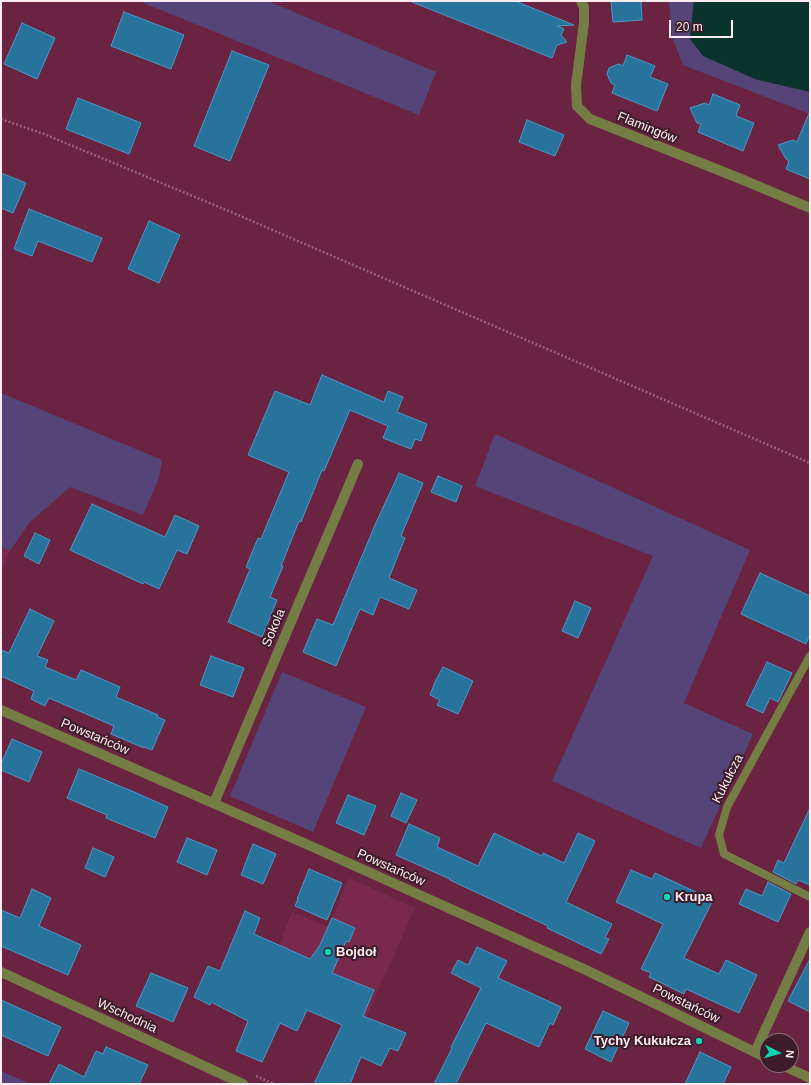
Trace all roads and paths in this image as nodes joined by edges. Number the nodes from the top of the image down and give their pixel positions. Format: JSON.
{"nodes":[{"id":1,"x":581,"y":1,"type":"edge"},
{"id":2,"x":1,"y":119,"type":"edge"},
{"id":3,"x":810,"y":208,"type":"edge"},
{"id":4,"x":810,"y":463,"type":"edge"},
{"id":5,"x":358,"y":464,"type":"dead end"},
{"id":6,"x":810,"y":656,"type":"edge"},
{"id":7,"x":1,"y":710,"type":"edge"},
{"id":8,"x":214,"y":803,"type":"junction"},
{"id":9,"x":810,"y":897,"type":"edge"},
{"id":10,"x":810,"y":932,"type":"edge"},
{"id":11,"x":1,"y":972,"type":"edge"},
{"id":12,"x":755,"y":1052,"type":"junction"},
{"id":13,"x":759,"y":1054,"type":"edge"},
{"id":14,"x":799,"y":1073,"type":"edge"},
{"id":15,"x":810,"y":1078,"type":"edge"},
{"id":16,"x":243,"y":1084,"type":"edge"}],
"edges":[{"from":1,"to":3,"type":"street","name":"Flamingów"},
{"from":2,"to":4,"type":"path"},
{"from":5,"to":8,"type":"street","name":"Sokola"},
{"from":6,"to":9,"type":"lane","name":"Kukułcza"},
{"from":7,"to":8,"type":"street","name":"Powstańców"},
{"from":8,"to":12,"type":"street","name":"Powstańców"},
{"from":10,"to":12,"type":"street"},
{"from":11,"to":16,"type":"street","name":"Wschodnia"},
{"from":12,"to":13,"type":"street","name":"Powstańców"},
{"from":14,"to":15,"type":"street"}]}
